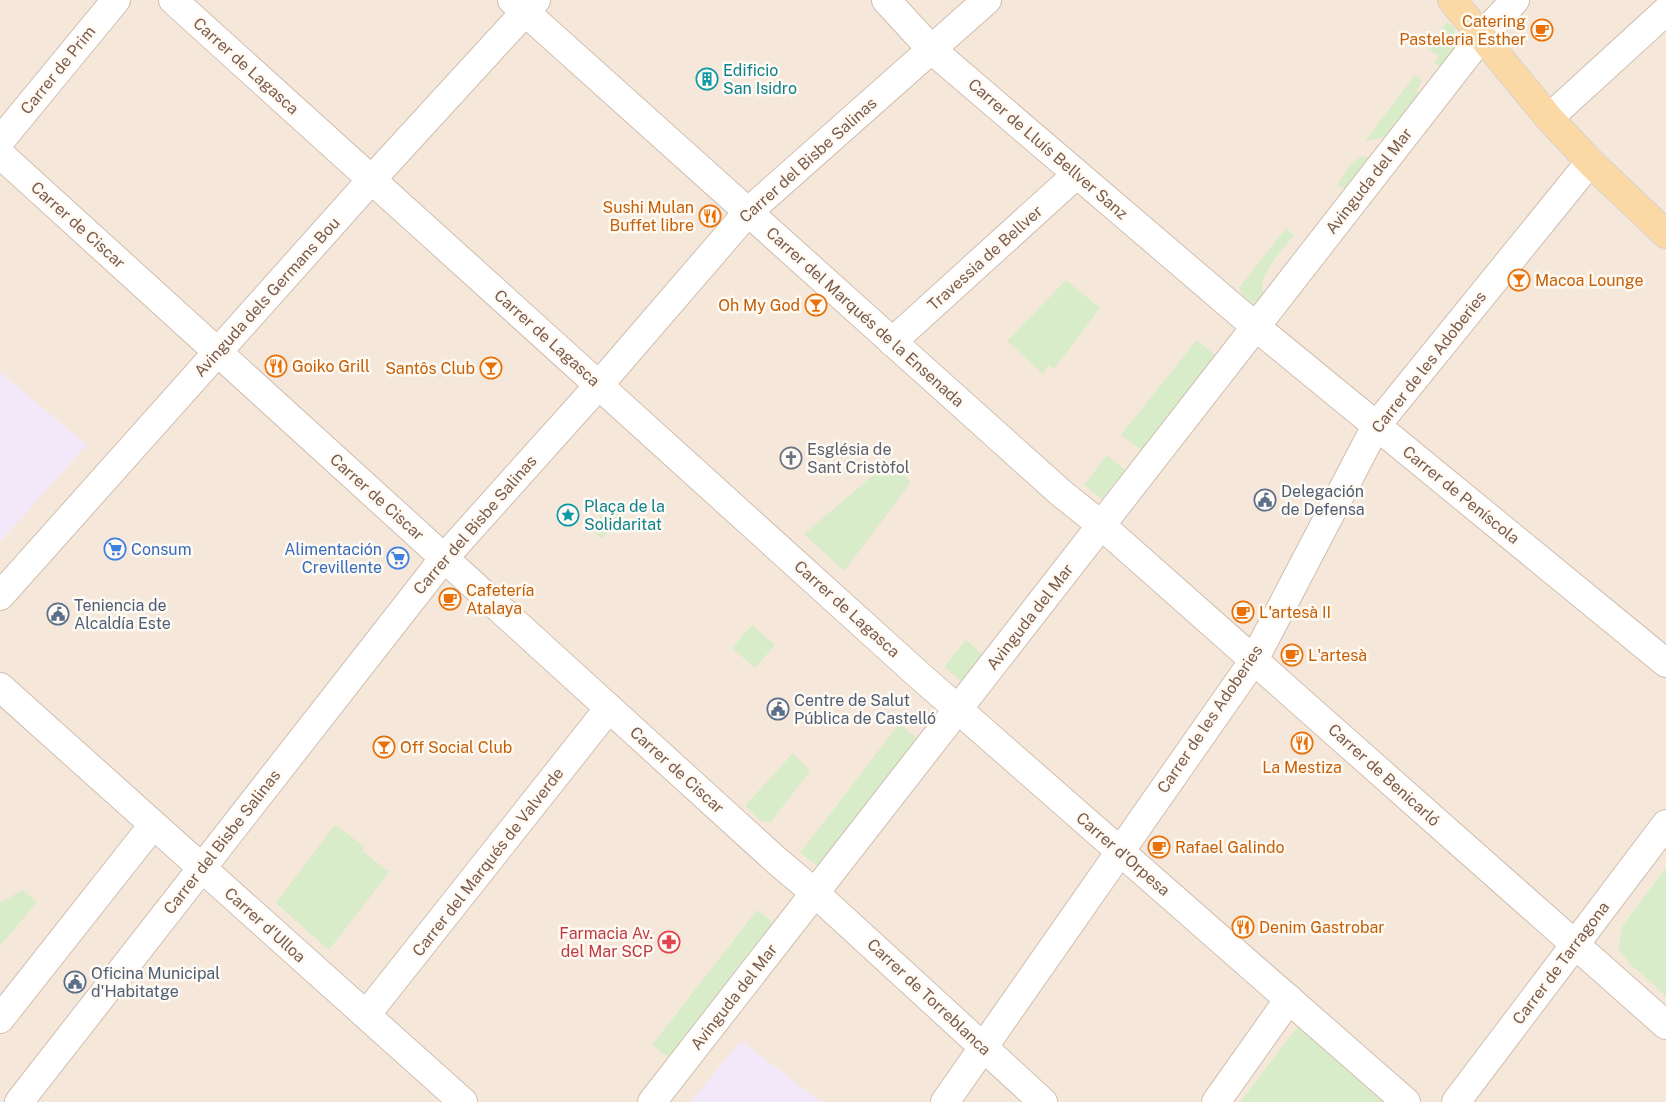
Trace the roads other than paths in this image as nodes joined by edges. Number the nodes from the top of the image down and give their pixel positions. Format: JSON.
{"nodes":[{"id":1,"x":116,"y":0,"type":"edge"},
{"id":2,"x":173,"y":0,"type":"edge"},
{"id":3,"x":886,"y":0,"type":"edge"},
{"id":4,"x":988,"y":0,"type":"edge"},
{"id":5,"x":1452,"y":0,"type":"edge"},
{"id":6,"x":1514,"y":0,"type":"edge"},
{"id":7,"x":524,"y":4,"type":"edge"},
{"id":8,"x":1666,"y":11,"type":"edge"},
{"id":9,"x":1482,"y":36,"type":"junction"},
{"id":10,"x":932,"y":50,"type":"junction"},
{"id":11,"x":1549,"y":118,"type":"junction"},
{"id":12,"x":0,"y":141,"type":"edge"},
{"id":13,"x":0,"y":154,"type":"edge"},
{"id":14,"x":1590,"y":162,"type":"junction"},
{"id":15,"x":1077,"y":174,"type":"junction"},
{"id":16,"x":372,"y":179,"type":"junction"},
{"id":17,"x":748,"y":212,"type":"junction"},
{"id":18,"x":1666,"y":234,"type":"edge"},
{"id":19,"x":1256,"y":327,"type":"junction"},
{"id":20,"x":892,"y":342,"type":"junction"},
{"id":21,"x":218,"y":352,"type":"junction"},
{"id":22,"x":599,"y":385,"type":"junction"},
{"id":23,"x":1376,"y":426,"type":"junction"},
{"id":24,"x":1101,"y":525,"type":"junction"},
{"id":25,"x":444,"y":558,"type":"junction"},
{"id":26,"x":0,"y":596,"type":"edge"},
{"id":27,"x":1254,"y":660,"type":"junction"},
{"id":28,"x":1666,"y":663,"type":"edge"},
{"id":29,"x":0,"y":687,"type":"edge"},
{"id":30,"x":610,"y":708,"type":"junction"},
{"id":31,"x":958,"y":709,"type":"junction"},
{"id":32,"x":153,"y":824,"type":"junction"},
{"id":33,"x":1666,"y":824,"type":"edge"},
{"id":34,"x":1119,"y":850,"type":"junction"},
{"id":35,"x":202,"y":868,"type":"junction"},
{"id":36,"x":815,"y":893,"type":"junction"},
{"id":37,"x":1575,"y":945,"type":"junction"},
{"id":38,"x":1289,"y":999,"type":"junction"},
{"id":39,"x":366,"y":1015,"type":"junction"},
{"id":40,"x":0,"y":1018,"type":"edge"},
{"id":41,"x":1666,"y":1025,"type":"edge"},
{"id":42,"x":984,"y":1048,"type":"junction"},
{"id":43,"x":19,"y":1102,"type":"edge"},
{"id":44,"x":463,"y":1102,"type":"edge"},
{"id":45,"x":652,"y":1102,"type":"edge"},
{"id":46,"x":945,"y":1102,"type":"edge"},
{"id":47,"x":1044,"y":1102,"type":"edge"},
{"id":48,"x":1216,"y":1102,"type":"edge"},
{"id":49,"x":1406,"y":1102,"type":"edge"},
{"id":50,"x":1456,"y":1102,"type":"edge"}],
"edges":[{"from":1,"to":12,"type":"street","name":"Carrer de Prim"},
{"from":2,"to":16,"type":"street","name":"Carrer de Lagasca"},
{"from":3,"to":10,"type":"street","name":"Carrer de Lluís Bellver Sanz"},
{"from":4,"to":10,"type":"street","name":"Carrer del Bisbe Salinas"},
{"from":5,"to":9,"type":"main road"},
{"from":6,"to":9,"type":"street","name":"Avinguda del Mar"},
{"from":7,"to":16,"type":"street","name":"Avinguda dels Germans Bou"},
{"from":7,"to":17,"type":"street","name":"Carrer del Marqués de la Ensenada"},
{"from":8,"to":11,"type":"street"},
{"from":9,"to":11,"type":"main road"},
{"from":9,"to":19,"type":"street","name":"Avinguda del Mar"},
{"from":10,"to":15,"type":"street","name":"Carrer de Lluís Bellver Sanz"},
{"from":10,"to":17,"type":"street","name":"Carrer del Bisbe Salinas"},
{"from":11,"to":14,"type":"main road"},
{"from":13,"to":21,"type":"street","name":"Carrer de Ciscar"},
{"from":14,"to":18,"type":"main road"},
{"from":14,"to":23,"type":"street","name":"Carrer de les Adoberies"},
{"from":15,"to":19,"type":"street","name":"Carrer de Lluís Bellver Sanz"},
{"from":15,"to":20,"type":"street","name":"Travessia de Bellver"},
{"from":16,"to":21,"type":"street","name":"Avinguda dels Germans Bou"},
{"from":16,"to":22,"type":"street","name":"Carrer de Lagasca"},
{"from":17,"to":20,"type":"street","name":"Carrer del Marqués de la Ensenada"},
{"from":17,"to":22,"type":"street","name":"Carrer del Bisbe Salinas"},
{"from":19,"to":23,"type":"street","name":"Carrer de Peníscola"},
{"from":19,"to":24,"type":"street","name":"Avinguda del Mar"},
{"from":20,"to":24,"type":"street","name":"Carrer del Marqués de la Ensenada"},
{"from":21,"to":25,"type":"street","name":"Carrer de Ciscar"},
{"from":21,"to":26,"type":"street","name":"Avinguda dels Germans Bou"},
{"from":22,"to":25,"type":"street","name":"Carrer del Bisbe Salinas"},
{"from":22,"to":31,"type":"street","name":"Carrer de Lagasca"},
{"from":23,"to":27,"type":"street","name":"Carrer de les Adoberies"},
{"from":23,"to":28,"type":"street","name":"Carrer de Peníscola"},
{"from":24,"to":27,"type":"street","name":"Carrer de Benicarló"},
{"from":24,"to":31,"type":"street","name":"Avinguda del Mar"},
{"from":25,"to":30,"type":"street","name":"Carrer de Ciscar"},
{"from":25,"to":35,"type":"street","name":"Carrer del Bisbe Salinas"},
{"from":27,"to":34,"type":"street","name":"Carrer de les Adoberies"},
{"from":27,"to":37,"type":"street","name":"Carrer de Benicarló"},
{"from":29,"to":32,"type":"street","name":"Carrer d'Ulloa"},
{"from":30,"to":36,"type":"street","name":"Carrer de Ciscar"},
{"from":30,"to":39,"type":"street","name":"Carrer del Marqués de Valverde"},
{"from":31,"to":34,"type":"street","name":"Carrer d'Orpesa"},
{"from":31,"to":36,"type":"street","name":"Avinguda del Mar"},
{"from":32,"to":35,"type":"street","name":"Carrer d'Ulloa"},
{"from":32,"to":40,"type":"street"},
{"from":33,"to":37,"type":"street","name":"Carrer de Tarragona"},
{"from":34,"to":38,"type":"street","name":"Carrer d'Orpesa"},
{"from":34,"to":42,"type":"street","name":"Carrer de les Adoberies"},
{"from":35,"to":39,"type":"street","name":"Carrer d'Ulloa"},
{"from":35,"to":43,"type":"street","name":"Carrer del Bisbe Salinas"},
{"from":36,"to":42,"type":"street","name":"Carrer de Torreblanca"},
{"from":36,"to":45,"type":"street","name":"Avinguda del Mar"},
{"from":37,"to":41,"type":"street","name":"Carrer de Benicarló"},
{"from":37,"to":50,"type":"street","name":"Carrer de Tarragona"},
{"from":38,"to":48,"type":"street"},
{"from":38,"to":49,"type":"street","name":"Carrer d'Orpesa"},
{"from":39,"to":44,"type":"street","name":"Carrer d'Ulloa"},
{"from":42,"to":46,"type":"street","name":"Carrer de les Adoberies"},
{"from":42,"to":47,"type":"street","name":"Carrer de Torreblanca"}]}
